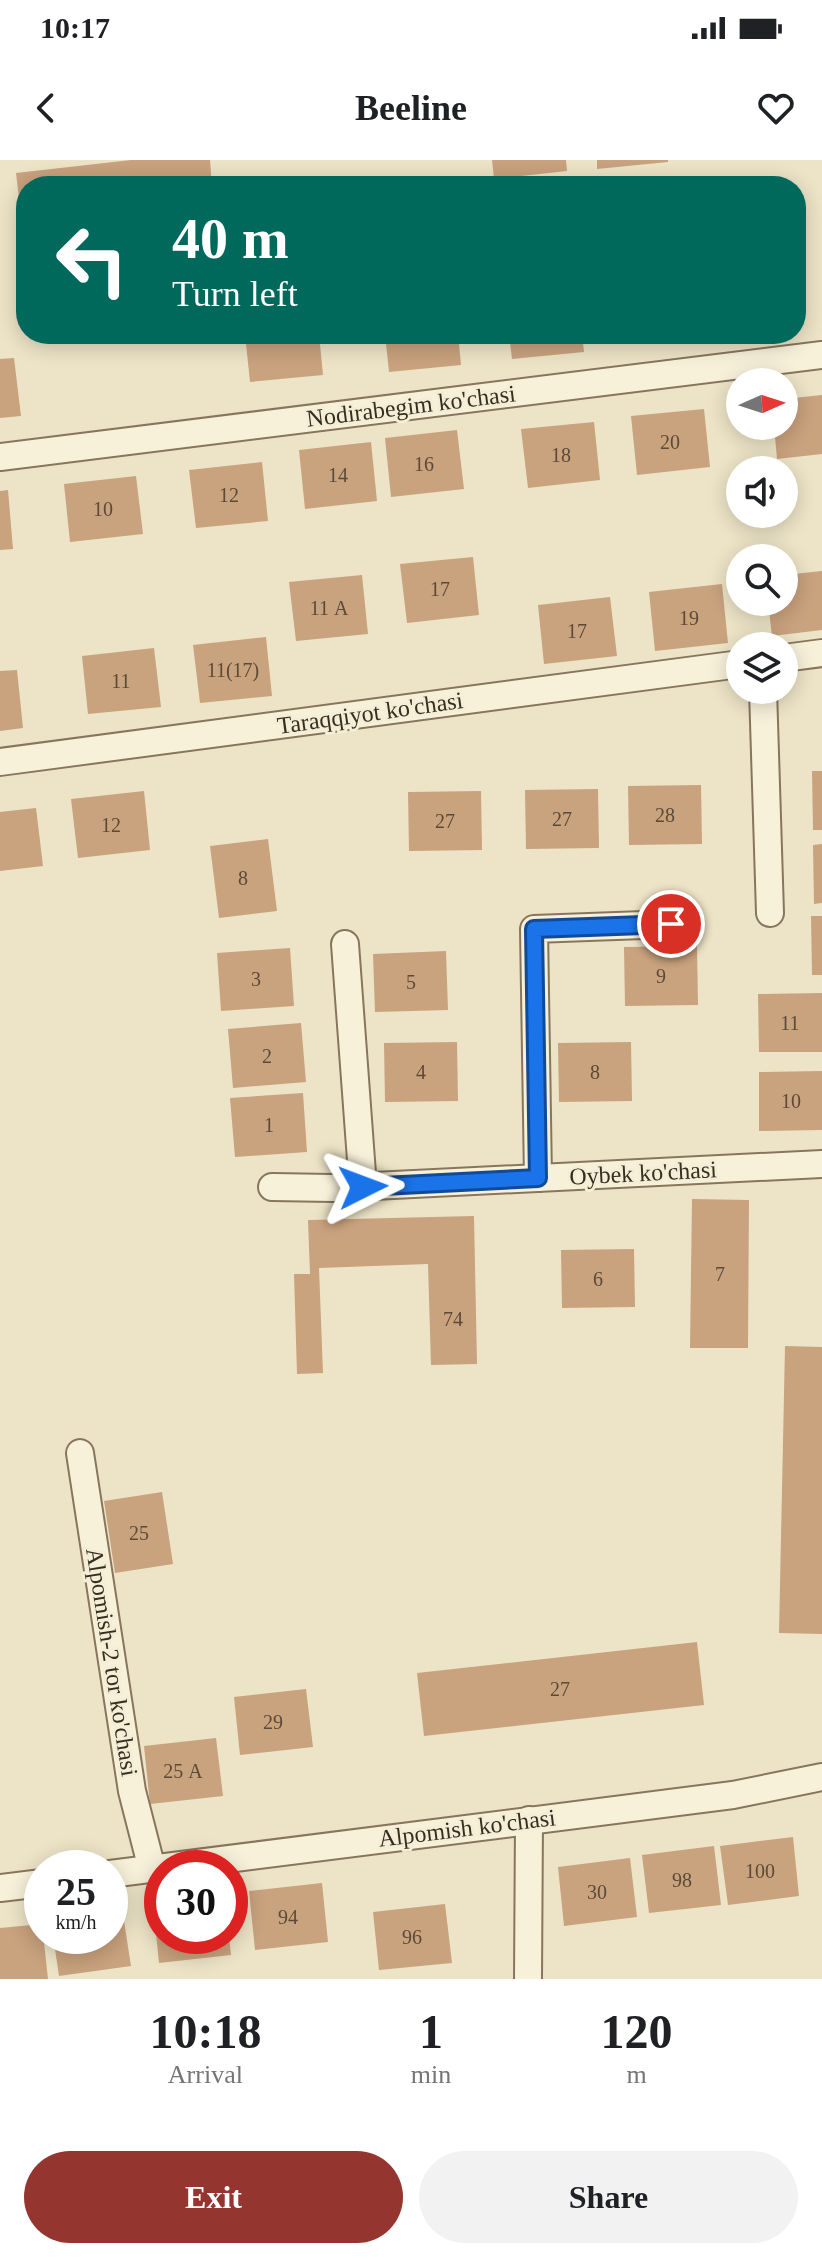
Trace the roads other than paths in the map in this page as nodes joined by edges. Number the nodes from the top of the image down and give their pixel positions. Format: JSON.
{"nodes":[{"id":1,"x":822,"y":355,"type":"edge"},
{"id":2,"x":0,"y":457,"type":"edge"},
{"id":3,"x":822,"y":653,"type":"edge"},
{"id":4,"x":798,"y":656,"type":"edge"},
{"id":5,"x":726,"y":666,"type":"edge"},
{"id":6,"x":763,"y":704,"type":"edge"},
{"id":7,"x":0,"y":762,"type":"edge"},
{"id":8,"x":770,"y":913,"type":"dead end"},
{"id":9,"x":671,"y":924,"type":"dead end"},
{"id":10,"x":345,"y":944,"type":"dead end"},
{"id":11,"x":822,"y":1164,"type":"edge"},
{"id":12,"x":538,"y":1178,"type":"junction"},
{"id":13,"x":272,"y":1187,"type":"dead end"},
{"id":14,"x":363,"y":1187,"type":"junction"},
{"id":15,"x":80,"y":1453,"type":"dead end"},
{"id":16,"x":822,"y":1777,"type":"edge"},
{"id":17,"x":529,"y":1820,"type":"junction"},
{"id":18,"x":147,"y":1850,"type":"edge"},
{"id":19,"x":248,"y":1857,"type":"edge"},
{"id":20,"x":24,"y":1885,"type":"edge"},
{"id":21,"x":0,"y":1888,"type":"edge"},
{"id":22,"x":528,"y":1979,"type":"edge"}],
"edges":[{"from":1,"to":2,"type":"street","name":"Nodirabegim ko'chasi"},
{"from":3,"to":4,"type":"street"},
{"from":5,"to":7,"type":"street","name":"Taraqqiyot ko'chasi"},
{"from":6,"to":8,"type":"street"},
{"from":9,"to":12,"type":"street"},
{"from":10,"to":14,"type":"street"},
{"from":11,"to":12,"type":"street","name":"Oybek ko'chasi"},
{"from":12,"to":14,"type":"street","name":"Oybek ko'chasi"},
{"from":13,"to":14,"type":"street","name":"Oybek ko'chasi"},
{"from":15,"to":18,"type":"street","name":"Alpomish-2 tor ko'chasi"},
{"from":16,"to":17,"type":"street","name":"Alpomish ko'chasi"},
{"from":17,"to":19,"type":"street","name":"Alpomish ko'chasi"},
{"from":17,"to":22,"type":"street"},
{"from":20,"to":21,"type":"street"}]}
